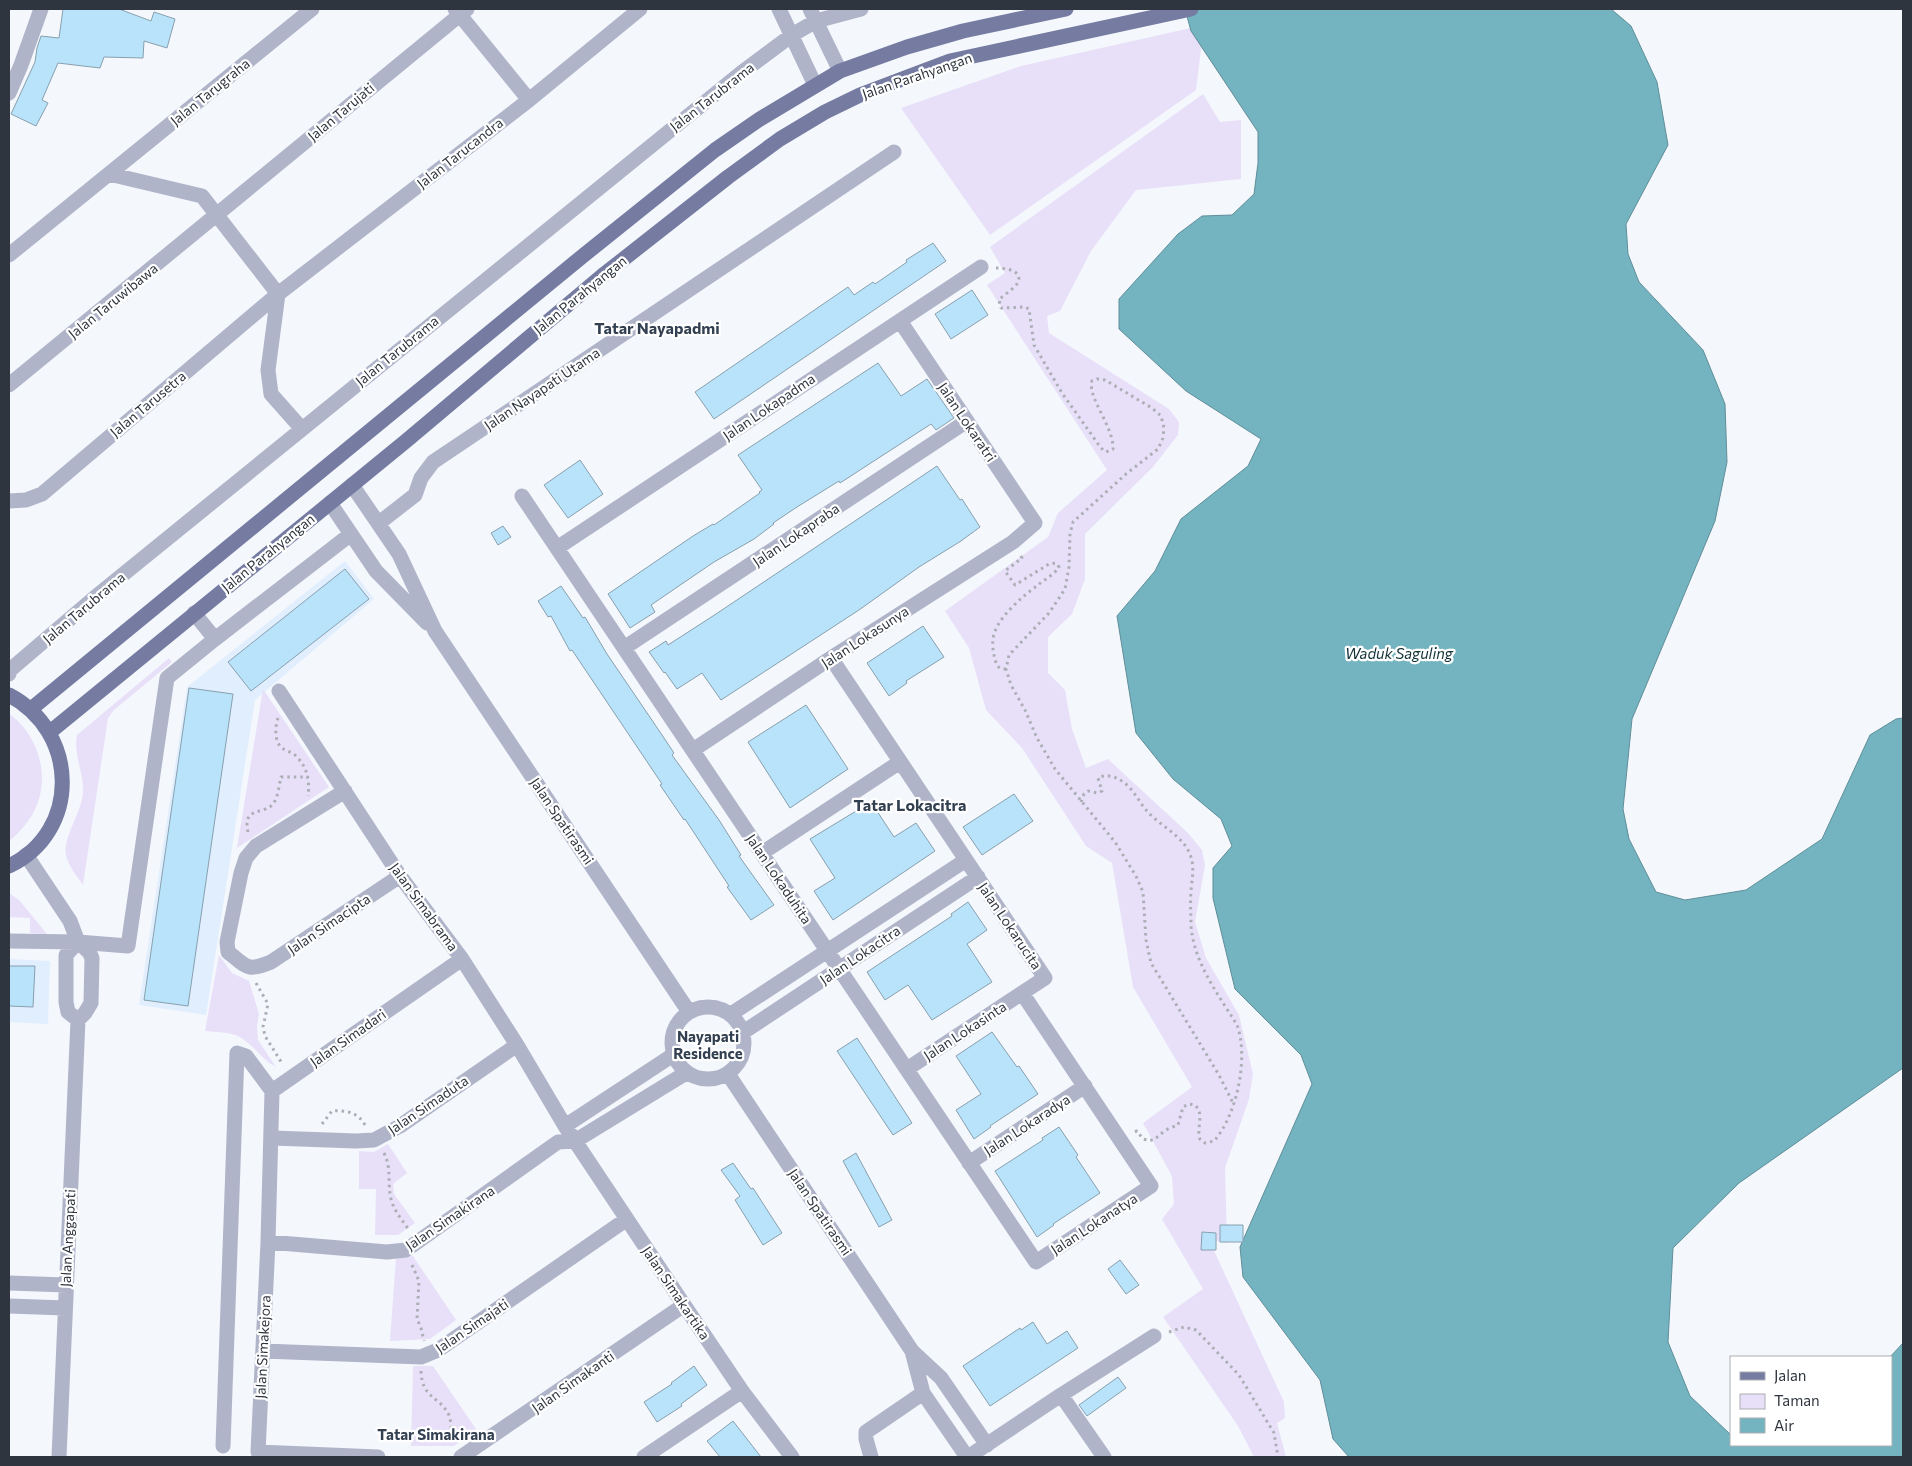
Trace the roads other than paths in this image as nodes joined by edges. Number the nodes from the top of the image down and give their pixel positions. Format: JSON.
{"nodes":[{"id":1,"x":41,"y":9,"type":"edge"},
{"id":2,"x":312,"y":9,"type":"edge"},
{"id":3,"x":640,"y":9,"type":"edge"},
{"id":4,"x":779,"y":9,"type":"edge"},
{"id":5,"x":861,"y":9,"type":"edge"},
{"id":6,"x":1066,"y":9,"type":"edge"},
{"id":7,"x":1191,"y":9,"type":"edge"},
{"id":8,"x":461,"y":11,"type":"edge"},
{"id":9,"x":813,"y":15,"type":"edge"},
{"id":10,"x":792,"y":35,"type":"junction"},
{"id":11,"x":840,"y":70,"type":"junction"},
{"id":12,"x":815,"y":85,"type":"junction"},
{"id":13,"x":9,"y":93,"type":"edge"},
{"id":14,"x":529,"y":100,"type":"junction"},
{"id":15,"x":894,"y":152,"type":"dead end"},
{"id":16,"x":109,"y":174,"type":"junction"},
{"id":17,"x":216,"y":216,"type":"junction"},
{"id":18,"x":9,"y":255,"type":"edge"},
{"id":19,"x":584,"y":255,"type":"junction"},
{"id":20,"x":982,"y":267,"type":"road end"},
{"id":21,"x":602,"y":276,"type":"junction"},
{"id":22,"x":278,"y":294,"type":"junction"},
{"id":23,"x":900,"y":321,"type":"junction"},
{"id":24,"x":9,"y":385,"type":"edge"},
{"id":25,"x":967,"y":421,"type":"junction"},
{"id":26,"x":302,"y":429,"type":"junction"},
{"id":27,"x":352,"y":485,"type":"junction"},
{"id":28,"x":522,"y":496,"type":"dead end"},
{"id":29,"x":10,"y":501,"type":"edge"},
{"id":30,"x":330,"y":503,"type":"junction"},
{"id":31,"x":379,"y":523,"type":"junction"},
{"id":32,"x":1035,"y":523,"type":"joint"},
{"id":33,"x":351,"y":534,"type":"junction"},
{"id":34,"x":557,"y":548,"type":"junction"},
{"id":35,"x":194,"y":613,"type":"junction"},
{"id":36,"x":435,"y":631,"type":"junction"},
{"id":37,"x":214,"y":639,"type":"junction"},
{"id":38,"x":624,"y":648,"type":"junction"},
{"id":39,"x":831,"y":658,"type":"junction"},
{"id":40,"x":9,"y":674,"type":"edge"},
{"id":41,"x":9,"y":695,"type":"edge"},
{"id":42,"x":282,"y":697,"type":"road end"},
{"id":43,"x":31,"y":709,"type":"junction"},
{"id":44,"x":50,"y":732,"type":"junction"},
{"id":45,"x":693,"y":750,"type":"junction"},
{"id":46,"x":900,"y":762,"type":"junction"},
{"id":47,"x":344,"y":791,"type":"junction"},
{"id":48,"x":762,"y":853,"type":"junction"},
{"id":49,"x":26,"y":855,"type":"junction"},
{"id":50,"x":966,"y":860,"type":"junction"},
{"id":51,"x":9,"y":866,"type":"edge"},
{"id":52,"x":400,"y":876,"type":"junction"},
{"id":53,"x":978,"y":878,"type":"junction"},
{"id":54,"x":9,"y":941,"type":"edge"},
{"id":55,"x":78,"y":942,"type":"junction"},
{"id":56,"x":827,"y":951,"type":"junction"},
{"id":57,"x":462,"y":959,"type":"junction"},
{"id":58,"x":840,"y":969,"type":"junction"},
{"id":59,"x":1022,"y":993,"type":"junction"},
{"id":60,"x":689,"y":1012,"type":"junction"},
{"id":61,"x":731,"y":1014,"type":"junction"},
{"id":62,"x":78,"y":1020,"type":"junction"},
{"id":63,"x":742,"y":1033,"type":"junction"},
{"id":64,"x":516,"y":1045,"type":"junction"},
{"id":65,"x":673,"y":1056,"type":"junction"},
{"id":66,"x":907,"y":1070,"type":"junction"},
{"id":67,"x":686,"y":1073,"type":"junction"},
{"id":68,"x":728,"y":1074,"type":"junction"},
{"id":69,"x":1085,"y":1086,"type":"junction"},
{"id":70,"x":272,"y":1091,"type":"junction"},
{"id":71,"x":565,"y":1126,"type":"junction"},
{"id":72,"x":272,"y":1138,"type":"junction"},
{"id":73,"x":574,"y":1141,"type":"junction"},
{"id":74,"x":558,"y":1142,"type":"junction"},
{"id":75,"x":969,"y":1163,"type":"junction"},
{"id":76,"x":627,"y":1220,"type":"junction"},
{"id":77,"x":268,"y":1242,"type":"junction"},
{"id":78,"x":1036,"y":1262,"type":"joint"},
{"id":79,"x":9,"y":1283,"type":"edge"},
{"id":80,"x":66,"y":1285,"type":"junction"},
{"id":81,"x":684,"y":1305,"type":"junction"},
{"id":82,"x":9,"y":1306,"type":"edge"},
{"id":83,"x":65,"y":1308,"type":"junction"},
{"id":84,"x":1154,"y":1336,"type":"road end"},
{"id":85,"x":263,"y":1351,"type":"junction"},
{"id":86,"x":912,"y":1351,"type":"junction"},
{"id":87,"x":742,"y":1391,"type":"junction"},
{"id":88,"x":923,"y":1393,"type":"junction"},
{"id":89,"x":1061,"y":1395,"type":"junction"},
{"id":90,"x":987,"y":1444,"type":"junction"},
{"id":91,"x":223,"y":1446,"type":"dead end"},
{"id":92,"x":59,"y":1457,"type":"edge"},
{"id":93,"x":378,"y":1457,"type":"edge"},
{"id":94,"x":461,"y":1457,"type":"edge"},
{"id":95,"x":644,"y":1457,"type":"edge"},
{"id":96,"x":792,"y":1457,"type":"edge"},
{"id":97,"x":871,"y":1457,"type":"edge"},
{"id":98,"x":968,"y":1457,"type":"edge"},
{"id":99,"x":1104,"y":1457,"type":"edge"}],
"edges":[{"from":1,"to":13,"type":"street"},
{"from":2,"to":16,"type":"street","name":"Jalan Tarugraha"},
{"from":3,"to":14,"type":"street","name":"Jalan Tarucandra"},
{"from":4,"to":10,"type":"street"},
{"from":5,"to":9,"type":"street","name":"Jalan Tarubrama"},
{"from":6,"to":11,"type":"main road","name":"Jalan Parahyangan"},
{"from":7,"to":21,"type":"main road","name":"Jalan Parahyangan"},
{"from":8,"to":14,"type":"street"},
{"from":8,"to":17,"type":"street","name":"Jalan Tarujati"},
{"from":9,"to":10,"type":"street","name":"Jalan Tarubrama"},
{"from":9,"to":11,"type":"street"},
{"from":10,"to":12,"type":"street"},
{"from":10,"to":26,"type":"street","name":"Jalan Tarubrama"},
{"from":11,"to":12,"type":"main road","name":"Jalan Parahyangan"},
{"from":12,"to":19,"type":"main road","name":"Jalan Parahyangan"},
{"from":14,"to":22,"type":"street","name":"Jalan Tarucandra"},
{"from":15,"to":31,"type":"street","name":"Jalan Nayapati Utama"},
{"from":16,"to":17,"type":"street"},
{"from":16,"to":18,"type":"street","name":"Jalan Tarugraha"},
{"from":17,"to":22,"type":"street"},
{"from":17,"to":24,"type":"street","name":"Jalan Taruwibawa"},
{"from":19,"to":21,"type":"main road"},
{"from":19,"to":43,"type":"main road","name":"Jalan Parahyangan"},
{"from":20,"to":23,"type":"street","name":"Jalan Lokapadma"},
{"from":21,"to":27,"type":"main road","name":"Jalan Parahyangan"},
{"from":22,"to":26,"type":"street"},
{"from":22,"to":29,"type":"street","name":"Jalan Tarusetra"},
{"from":23,"to":25,"type":"street","name":"Jalan Lokaratri"},
{"from":23,"to":34,"type":"street","name":"Jalan Lokapadma"},
{"from":25,"to":32,"type":"street","name":"Jalan Lokaratri"},
{"from":25,"to":38,"type":"street","name":"Jalan Lokapraba"},
{"from":26,"to":40,"type":"street","name":"Jalan Tarubrama"},
{"from":27,"to":30,"type":"main road","name":"Jalan Parahyangan"},
{"from":27,"to":31,"type":"street","name":"Jalan Spatirasmi"},
{"from":28,"to":34,"type":"street","name":"Jalan Lokaduhita"},
{"from":30,"to":33,"type":"street","name":"Jalan Spatirasmi"},
{"from":30,"to":35,"type":"main road","name":"Jalan Parahyangan"},
{"from":31,"to":36,"type":"street","name":"Jalan Spatirasmi"},
{"from":32,"to":39,"type":"street","name":"Jalan Lokasunya"},
{"from":33,"to":36,"type":"street","name":"Jalan Spatirasmi"},
{"from":33,"to":37,"type":"street"},
{"from":34,"to":38,"type":"street","name":"Jalan Lokaduhita"},
{"from":35,"to":37,"type":"street"},
{"from":35,"to":44,"type":"main road","name":"Jalan Parahyangan"},
{"from":36,"to":60,"type":"street","name":"Jalan Spatirasmi"},
{"from":37,"to":55,"type":"street"},
{"from":38,"to":45,"type":"street","name":"Jalan Lokaduhita"},
{"from":39,"to":45,"type":"street","name":"Jalan Lokasunya"},
{"from":39,"to":46,"type":"street","name":"Jalan Lokarucita"},
{"from":41,"to":43,"type":"main road"},
{"from":42,"to":47,"type":"street","name":"Jalan Simabrama"},
{"from":43,"to":44,"type":"main road"},
{"from":44,"to":49,"type":"main road"},
{"from":45,"to":48,"type":"street","name":"Jalan Lokaduhita"},
{"from":46,"to":48,"type":"street"},
{"from":46,"to":50,"type":"street","name":"Jalan Lokarucita"},
{"from":47,"to":52,"type":"street","name":"Jalan Simabrama"},
{"from":47,"to":52,"type":"street","name":"Jalan Simacipta"},
{"from":48,"to":56,"type":"street","name":"Jalan Lokaduhita"},
{"from":49,"to":51,"type":"main road"},
{"from":49,"to":55,"type":"street"},
{"from":50,"to":53,"type":"street","name":"Jalan Lokarucita"},
{"from":50,"to":56,"type":"street","name":"Jalan Lokacitra"},
{"from":52,"to":57,"type":"street","name":"Jalan Simabrama"},
{"from":53,"to":58,"type":"street","name":"Jalan Lokacitra"},
{"from":53,"to":59,"type":"street","name":"Jalan Lokarucita"},
{"from":54,"to":55,"type":"street"},
{"from":55,"to":62,"type":"street"},
{"from":55,"to":62,"type":"street"},
{"from":56,"to":58,"type":"street","name":"Jalan Lokaduhita"},
{"from":56,"to":61,"type":"street","name":"Jalan Lokacitra"},
{"from":57,"to":64,"type":"street","name":"Jalan Simabrama"},
{"from":57,"to":70,"type":"street","name":"Jalan Simadari"},
{"from":58,"to":63,"type":"street","name":"Jalan Lokacitra"},
{"from":58,"to":66,"type":"street","name":"Jalan Lokaduhita"},
{"from":59,"to":66,"type":"street","name":"Jalan Lokasinta"},
{"from":59,"to":69,"type":"street"},
{"from":60,"to":61,"type":"street"},
{"from":60,"to":65,"type":"street"},
{"from":61,"to":63,"type":"street"},
{"from":62,"to":80,"type":"street","name":"Jalan Anggapati"},
{"from":63,"to":68,"type":"street"},
{"from":64,"to":71,"type":"street","name":"Jalan Simabrama"},
{"from":64,"to":72,"type":"street","name":"Jalan Simaduta"},
{"from":65,"to":67,"type":"street"},
{"from":65,"to":71,"type":"street"},
{"from":66,"to":75,"type":"street","name":"Jalan Lokaduhita"},
{"from":67,"to":68,"type":"street"},
{"from":67,"to":73,"type":"street"},
{"from":68,"to":86,"type":"street","name":"Jalan Spatirasmi"},
{"from":69,"to":75,"type":"street","name":"Jalan Lokaradya"},
{"from":69,"to":78,"type":"street","name":"Jalan Lokanatya"},
{"from":70,"to":72,"type":"street"},
{"from":70,"to":91,"type":"street"},
{"from":71,"to":73,"type":"street","name":"Jalan Simakartika"},
{"from":71,"to":74,"type":"street"},
{"from":72,"to":77,"type":"street","name":"Jalan Simakejora"},
{"from":73,"to":74,"type":"street"},
{"from":73,"to":76,"type":"street","name":"Jalan Simakartika"},
{"from":74,"to":77,"type":"street","name":"Jalan Simakirana"},
{"from":75,"to":78,"type":"street","name":"Jalan Lokaduhita"},
{"from":76,"to":81,"type":"street","name":"Jalan Simakartika"},
{"from":76,"to":85,"type":"street","name":"Jalan Simajati"},
{"from":77,"to":85,"type":"street","name":"Jalan Simakejora"},
{"from":79,"to":80,"type":"street"},
{"from":80,"to":83,"type":"street","name":"Jalan Anggapati"},
{"from":81,"to":87,"type":"street","name":"Jalan Simakartika"},
{"from":81,"to":94,"type":"street","name":"Jalan Simakanti"},
{"from":82,"to":83,"type":"street"},
{"from":83,"to":92,"type":"street","name":"Jalan Anggapati"},
{"from":84,"to":89,"type":"street"},
{"from":85,"to":93,"type":"street","name":"Jalan Simakejora"},
{"from":86,"to":88,"type":"street","name":"Jalan Spatirasmi"},
{"from":86,"to":90,"type":"street","name":"Jalan Spatirasmi"},
{"from":87,"to":95,"type":"street"},
{"from":87,"to":96,"type":"street","name":"Jalan Simakartika"},
{"from":88,"to":97,"type":"street"},
{"from":88,"to":98,"type":"street","name":"Jalan Spatirasmi"},
{"from":89,"to":90,"type":"street"},
{"from":89,"to":99,"type":"street"},
{"from":90,"to":98,"type":"street"}]}
